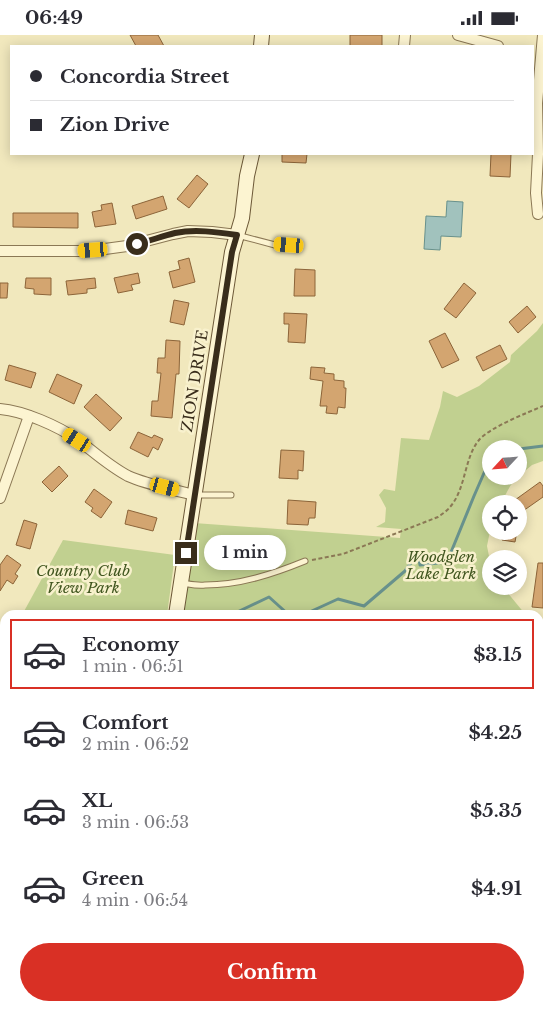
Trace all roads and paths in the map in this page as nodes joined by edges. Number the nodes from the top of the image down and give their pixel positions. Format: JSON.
{"nodes":[{"id":1,"x":458,"y":35,"type":"edge"},
{"id":2,"x":543,"y":35,"type":"edge"},
{"id":3,"x":494,"y":45,"type":"edge"},
{"id":4,"x":537,"y":53,"type":"edge"},
{"id":5,"x":252,"y":155,"type":"edge"},
{"id":6,"x":538,"y":214,"type":"dead end"},
{"id":7,"x":237,"y":235,"type":"junction"},
{"id":8,"x":289,"y":245,"type":"dead end"},
{"id":9,"x":0,"y":251,"type":"edge"},
{"id":10,"x":543,"y":406,"type":"edge"},
{"id":11,"x":0,"y":409,"type":"edge"},
{"id":12,"x":29,"y":416,"type":"junction"},
{"id":13,"x":194,"y":495,"type":"junction"},
{"id":14,"x":230,"y":495,"type":"dead end"},
{"id":15,"x":0,"y":498,"type":"edge"},
{"id":16,"x":305,"y":561,"type":"joint"},
{"id":17,"x":181,"y":583,"type":"junction"},
{"id":18,"x":177,"y":610,"type":"edge"}],
"edges":[{"from":1,"to":3,"type":"street"},
{"from":2,"to":4,"type":"street"},
{"from":4,"to":6,"type":"street"},
{"from":5,"to":7,"type":"main road","name":"ZION DRIVE"},
{"from":7,"to":8,"type":"lane"},
{"from":7,"to":9,"type":"street"},
{"from":7,"to":13,"type":"main road","name":"ZION DRIVE"},
{"from":10,"to":16,"type":"path"},
{"from":11,"to":12,"type":"street"},
{"from":12,"to":13,"type":"street"},
{"from":12,"to":15,"type":"street"},
{"from":13,"to":14,"type":"lane"},
{"from":13,"to":17,"type":"main road","name":"ZION DRIVE"},
{"from":16,"to":17,"type":"lane"},
{"from":17,"to":18,"type":"main road","name":"ZION DRIVE"}]}
